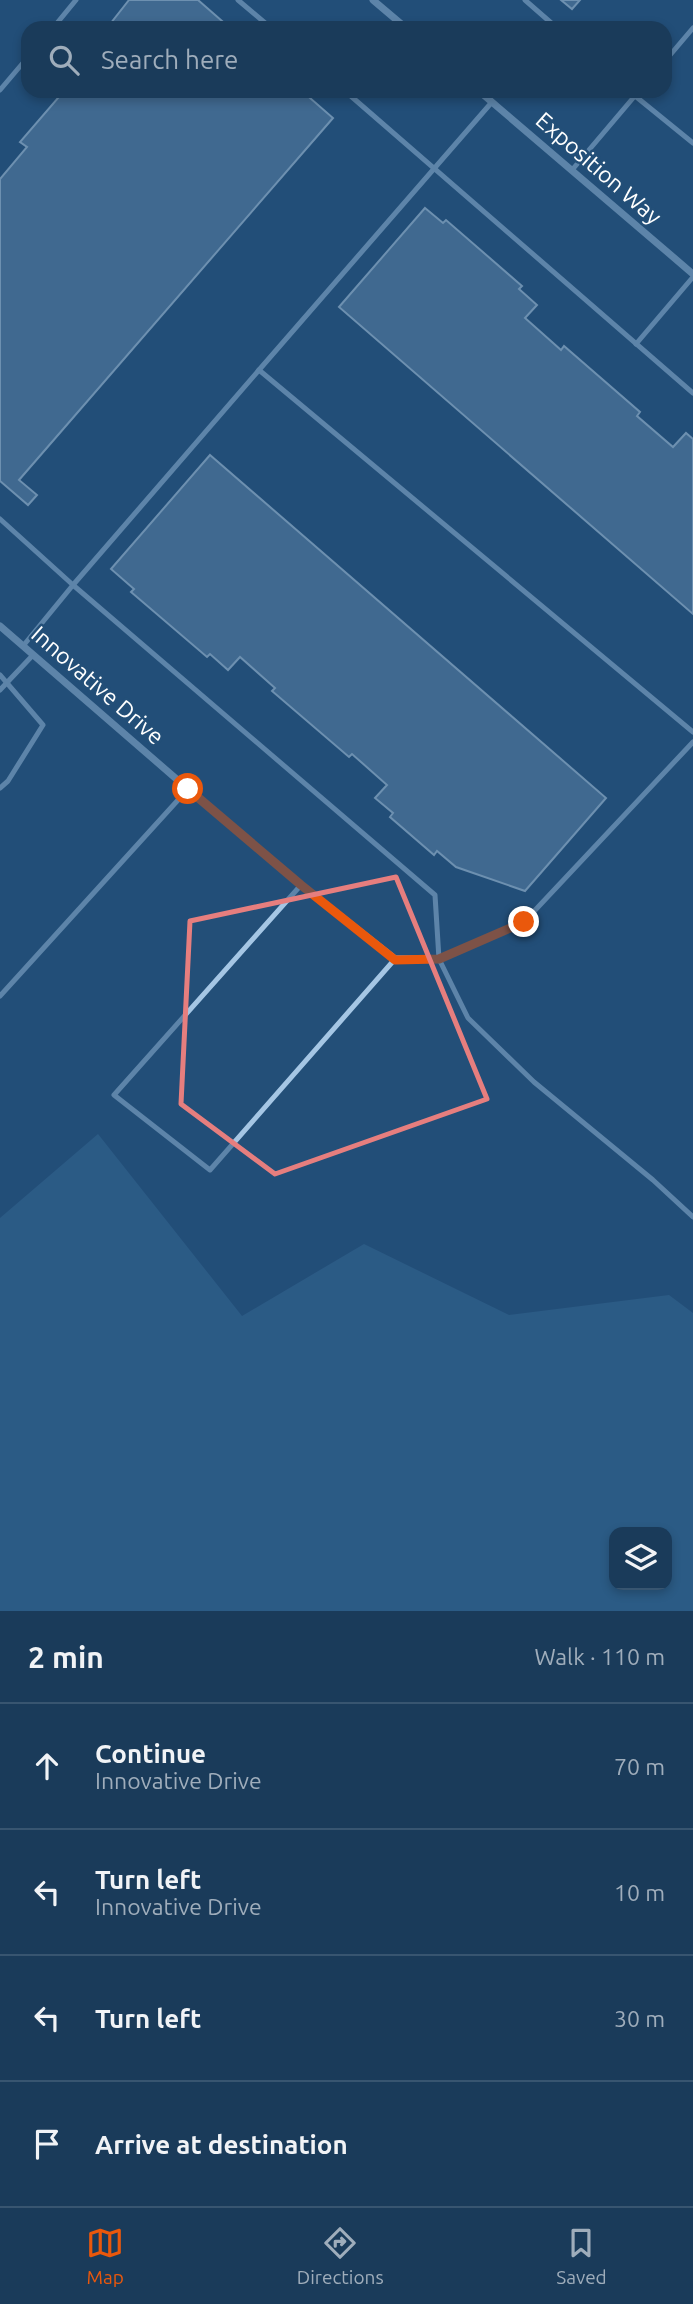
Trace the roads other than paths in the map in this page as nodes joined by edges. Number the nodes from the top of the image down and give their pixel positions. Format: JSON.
{"nodes":[{"id":1,"x":76,"y":0,"type":"edge"},
{"id":2,"x":238,"y":0,"type":"edge"},
{"id":3,"x":373,"y":0,"type":"edge"},
{"id":4,"x":525,"y":0,"type":"edge"},
{"id":5,"x":59,"y":21,"type":"edge"},
{"id":6,"x":263,"y":21,"type":"edge"},
{"id":7,"x":398,"y":21,"type":"edge"},
{"id":8,"x":549,"y":21,"type":"edge"},
{"id":9,"x":693,"y":28,"type":"edge"},
{"id":10,"x":672,"y":53,"type":"edge"},
{"id":11,"x":21,"y":65,"type":"edge"},
{"id":12,"x":0,"y":90,"type":"edge"},
{"id":13,"x":353,"y":98,"type":"edge"},
{"id":14,"x":487,"y":98,"type":"edge"},
{"id":15,"x":634,"y":98,"type":"edge"},
{"id":16,"x":642,"y":98,"type":"edge"},
{"id":17,"x":492,"y":102,"type":"junction"},
{"id":18,"x":693,"y":143,"type":"edge"},
{"id":19,"x":435,"y":167,"type":"junction"},
{"id":20,"x":572,"y":170,"type":"junction"},
{"id":21,"x":693,"y":275,"type":"edge"},
{"id":22,"x":636,"y":344,"type":"junction"},
{"id":23,"x":259,"y":370,"type":"junction"},
{"id":24,"x":693,"y":393,"type":"edge"},
{"id":25,"x":0,"y":519,"type":"edge"},
{"id":26,"x":73,"y":585,"type":"junction"},
{"id":27,"x":0,"y":626,"type":"edge"},
{"id":28,"x":23,"y":646,"type":"junction"},
{"id":29,"x":33,"y":655,"type":"junction"},
{"id":30,"x":0,"y":675,"type":"edge"},
{"id":31,"x":7,"y":682,"type":"junction"},
{"id":32,"x":0,"y":690,"type":"edge"},
{"id":33,"x":693,"y":732,"type":"edge"},
{"id":34,"x":693,"y":742,"type":"edge"},
{"id":35,"x":0,"y":788,"type":"edge"},
{"id":36,"x":188,"y":789,"type":"junction"},
{"id":37,"x":301,"y":885,"type":"junction"},
{"id":38,"x":439,"y":959,"type":"junction"},
{"id":39,"x":395,"y":960,"type":"junction"},
{"id":40,"x":0,"y":996,"type":"edge"},
{"id":41,"x":693,"y":1217,"type":"edge"}],
"edges":[{"from":1,"to":5,"type":"lane"},
{"from":2,"to":6,"type":"lane"},
{"from":3,"to":7,"type":"street"},
{"from":4,"to":8,"type":"lane"},
{"from":9,"to":10,"type":"lane"},
{"from":11,"to":12,"type":"lane"},
{"from":13,"to":19,"type":"lane"},
{"from":14,"to":17,"type":"street","name":"Exposition Way"},
{"from":15,"to":20,"type":"lane"},
{"from":16,"to":18,"type":"lane"},
{"from":17,"to":19,"type":"lane"},
{"from":17,"to":20,"type":"street","name":"Exposition Way"},
{"from":19,"to":22,"type":"lane"},
{"from":19,"to":23,"type":"lane"},
{"from":20,"to":21,"type":"street","name":"Exposition Way"},
{"from":21,"to":22,"type":"lane"},
{"from":22,"to":24,"type":"lane"},
{"from":23,"to":26,"type":"lane"},
{"from":23,"to":33,"type":"lane"},
{"from":25,"to":26,"type":"lane"},
{"from":26,"to":28,"type":"lane"},
{"from":26,"to":38,"type":"lane"},
{"from":27,"to":28,"type":"street","name":"Innovative Drive"},
{"from":28,"to":29,"type":"street","name":"Innovative Drive"},
{"from":29,"to":31,"type":"lane"},
{"from":29,"to":36,"type":"street","name":"Innovative Drive"},
{"from":30,"to":31,"type":"lane"},
{"from":31,"to":32,"type":"lane"},
{"from":31,"to":35,"type":"lane"},
{"from":34,"to":38,"type":"lane"},
{"from":36,"to":37,"type":"street","name":"Innovative Drive"},
{"from":36,"to":40,"type":"lane"},
{"from":37,"to":39,"type":"street","name":"Innovative Drive"},
{"from":37,"to":39,"type":"lane"},
{"from":38,"to":39,"type":"street"},
{"from":38,"to":41,"type":"lane"}]}
